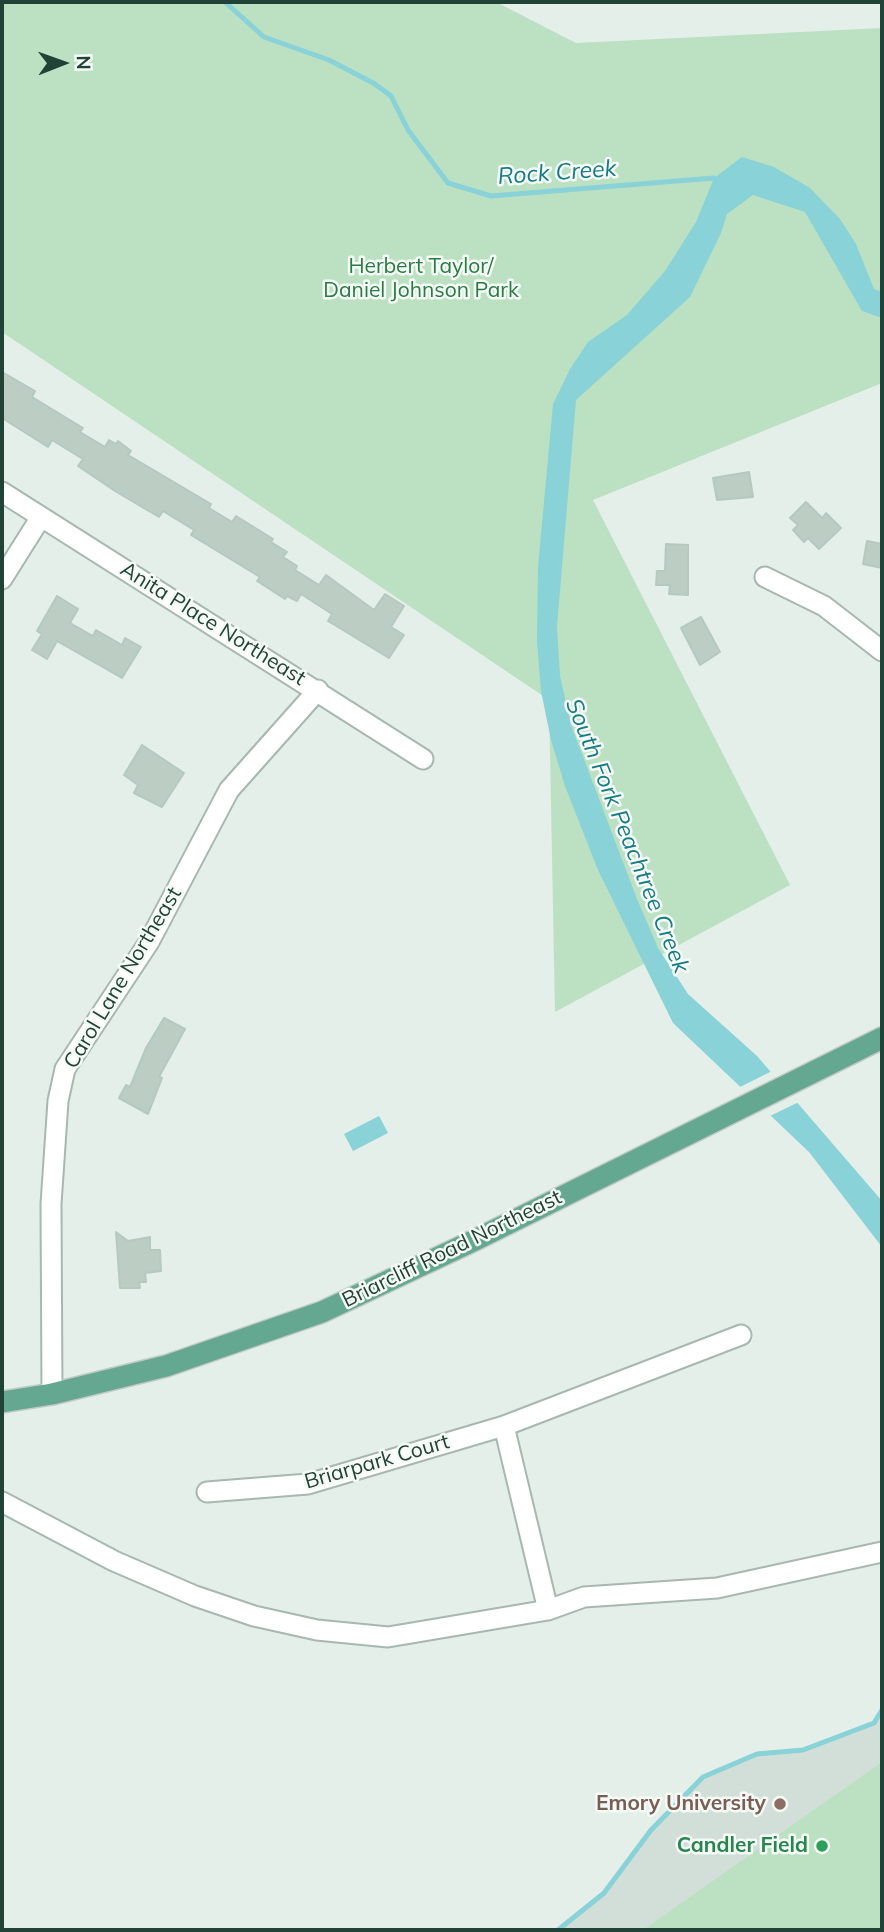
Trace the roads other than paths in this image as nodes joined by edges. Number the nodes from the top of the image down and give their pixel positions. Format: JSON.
{"nodes":[{"id":1,"x":2,"y":492,"type":"edge"},
{"id":2,"x":41,"y":517,"type":"junction"},
{"id":3,"x":765,"y":577,"type":"dead end"},
{"id":4,"x":2,"y":579,"type":"edge"},
{"id":5,"x":882,"y":651,"type":"edge"},
{"id":6,"x":318,"y":690,"type":"junction"},
{"id":7,"x":423,"y":759,"type":"dead end"},
{"id":8,"x":882,"y":1038,"type":"edge"},
{"id":9,"x":740,"y":1335,"type":"dead end"},
{"id":10,"x":52,"y":1394,"type":"junction"},
{"id":11,"x":2,"y":1402,"type":"edge"},
{"id":12,"x":504,"y":1426,"type":"junction"},
{"id":13,"x":207,"y":1492,"type":"dead end"},
{"id":14,"x":2,"y":1502,"type":"edge"},
{"id":15,"x":882,"y":1552,"type":"edge"},
{"id":16,"x":548,"y":1610,"type":"junction"}],
"edges":[{"from":1,"to":2,"type":"street","name":"Anita Place Northeast"},
{"from":2,"to":4,"type":"street"},
{"from":2,"to":6,"type":"street","name":"Anita Place Northeast"},
{"from":3,"to":5,"type":"street"},
{"from":6,"to":7,"type":"street","name":"Anita Place Northeast"},
{"from":6,"to":10,"type":"street","name":"Carol Lane Northeast"},
{"from":8,"to":10,"type":"main road","name":"Briarcliff Road Northeast"},
{"from":9,"to":12,"type":"street","name":"Briarpark Court"},
{"from":10,"to":11,"type":"main road","name":"Briarcliff Road Northeast"},
{"from":12,"to":13,"type":"street","name":"Briarpark Court"},
{"from":12,"to":16,"type":"street"},
{"from":14,"to":16,"type":"street"},
{"from":15,"to":16,"type":"street"}]}
